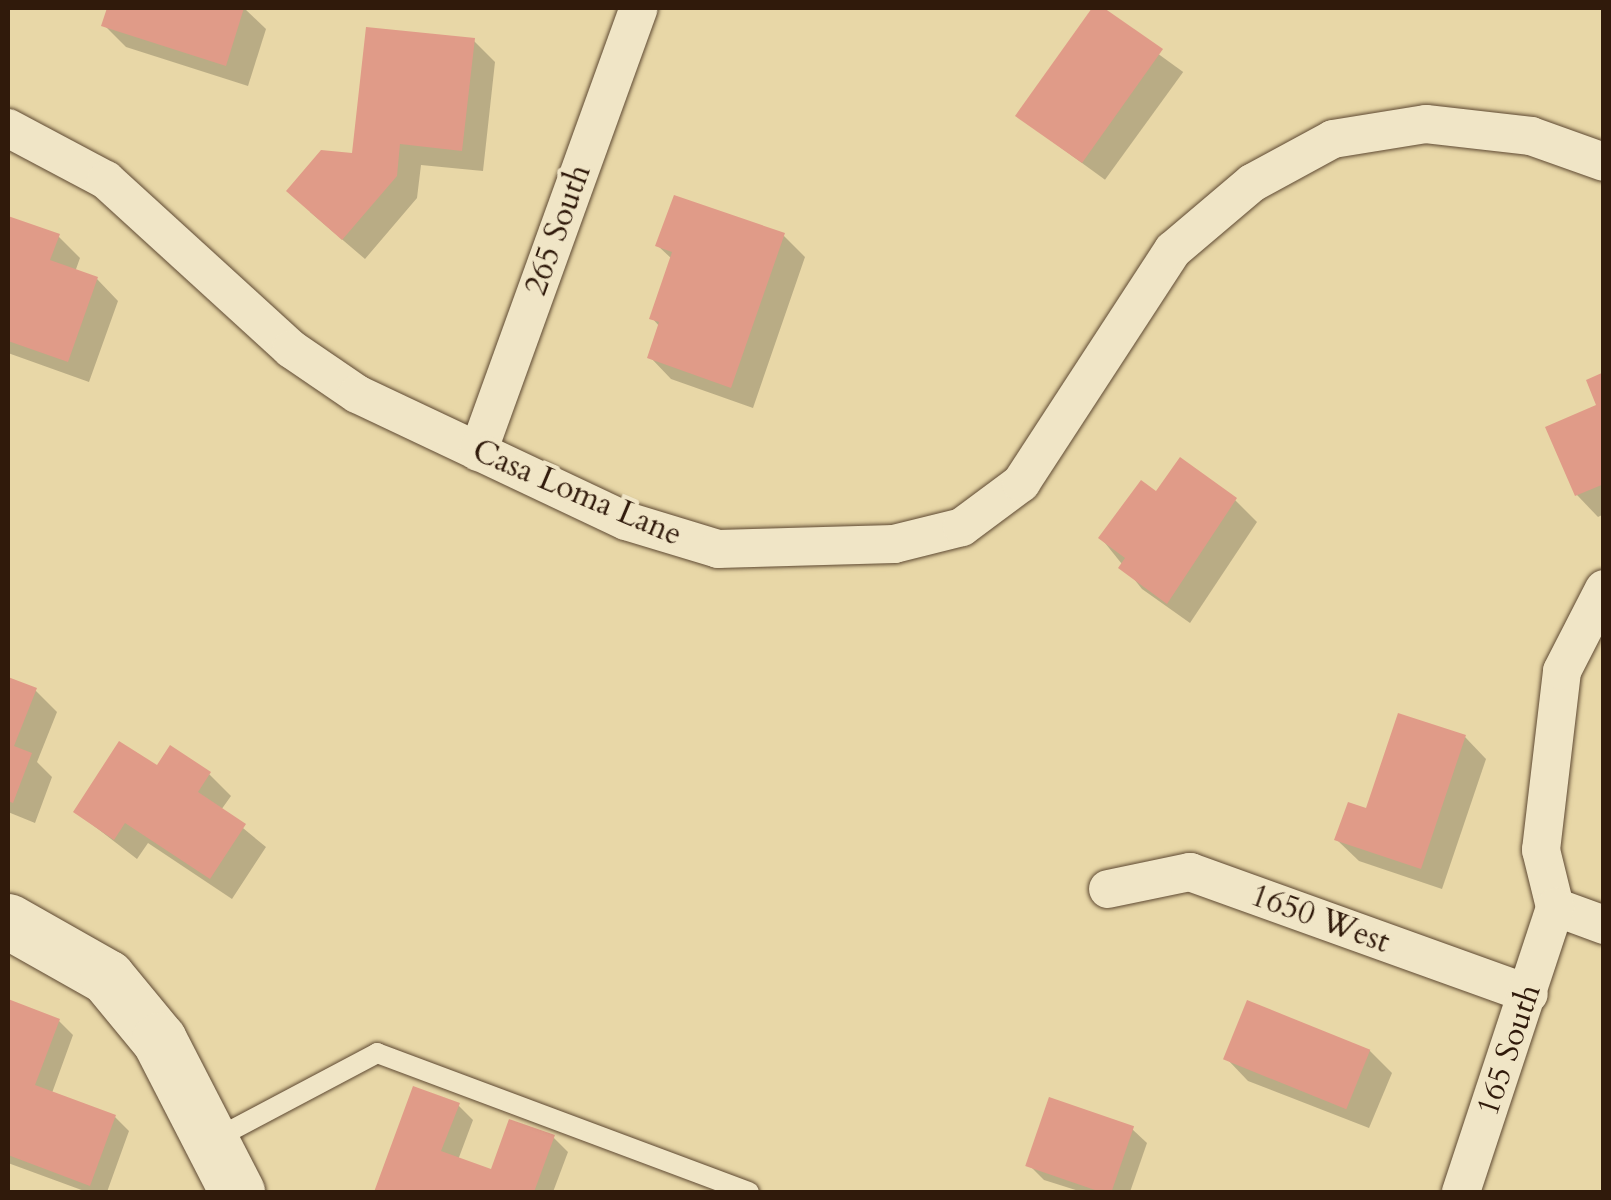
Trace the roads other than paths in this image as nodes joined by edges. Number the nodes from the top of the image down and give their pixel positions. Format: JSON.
{"nodes":[{"id":1,"x":639,"y":8,"type":"edge"},
{"id":2,"x":8,"y":128,"type":"edge"},
{"id":3,"x":1604,"y":162,"type":"edge"},
{"id":4,"x":478,"y":452,"type":"junction"},
{"id":5,"x":1604,"y":589,"type":"edge"},
{"id":6,"x":1108,"y":889,"type":"dead end"},
{"id":7,"x":1555,"y":907,"type":"junction"},
{"id":8,"x":8,"y":921,"type":"edge"},
{"id":9,"x":1604,"y":925,"type":"edge"},
{"id":10,"x":1529,"y":994,"type":"junction"},
{"id":11,"x":211,"y":1140,"type":"junction"},
{"id":12,"x":236,"y":1192,"type":"edge"},
{"id":13,"x":749,"y":1192,"type":"edge"},
{"id":14,"x":1461,"y":1192,"type":"edge"}],
"edges":[{"from":1,"to":4,"type":"street","name":"265 South"},
{"from":2,"to":4,"type":"street","name":"Casa Loma Lane"},
{"from":3,"to":4,"type":"street","name":"Casa Loma Lane"},
{"from":5,"to":7,"type":"street"},
{"from":6,"to":10,"type":"street","name":"1650 West"},
{"from":7,"to":9,"type":"street"},
{"from":7,"to":10,"type":"street","name":"165 South"},
{"from":8,"to":11,"type":"street"},
{"from":10,"to":14,"type":"street","name":"165 South"},
{"from":11,"to":12,"type":"street"},
{"from":11,"to":13,"type":"lane"}]}
